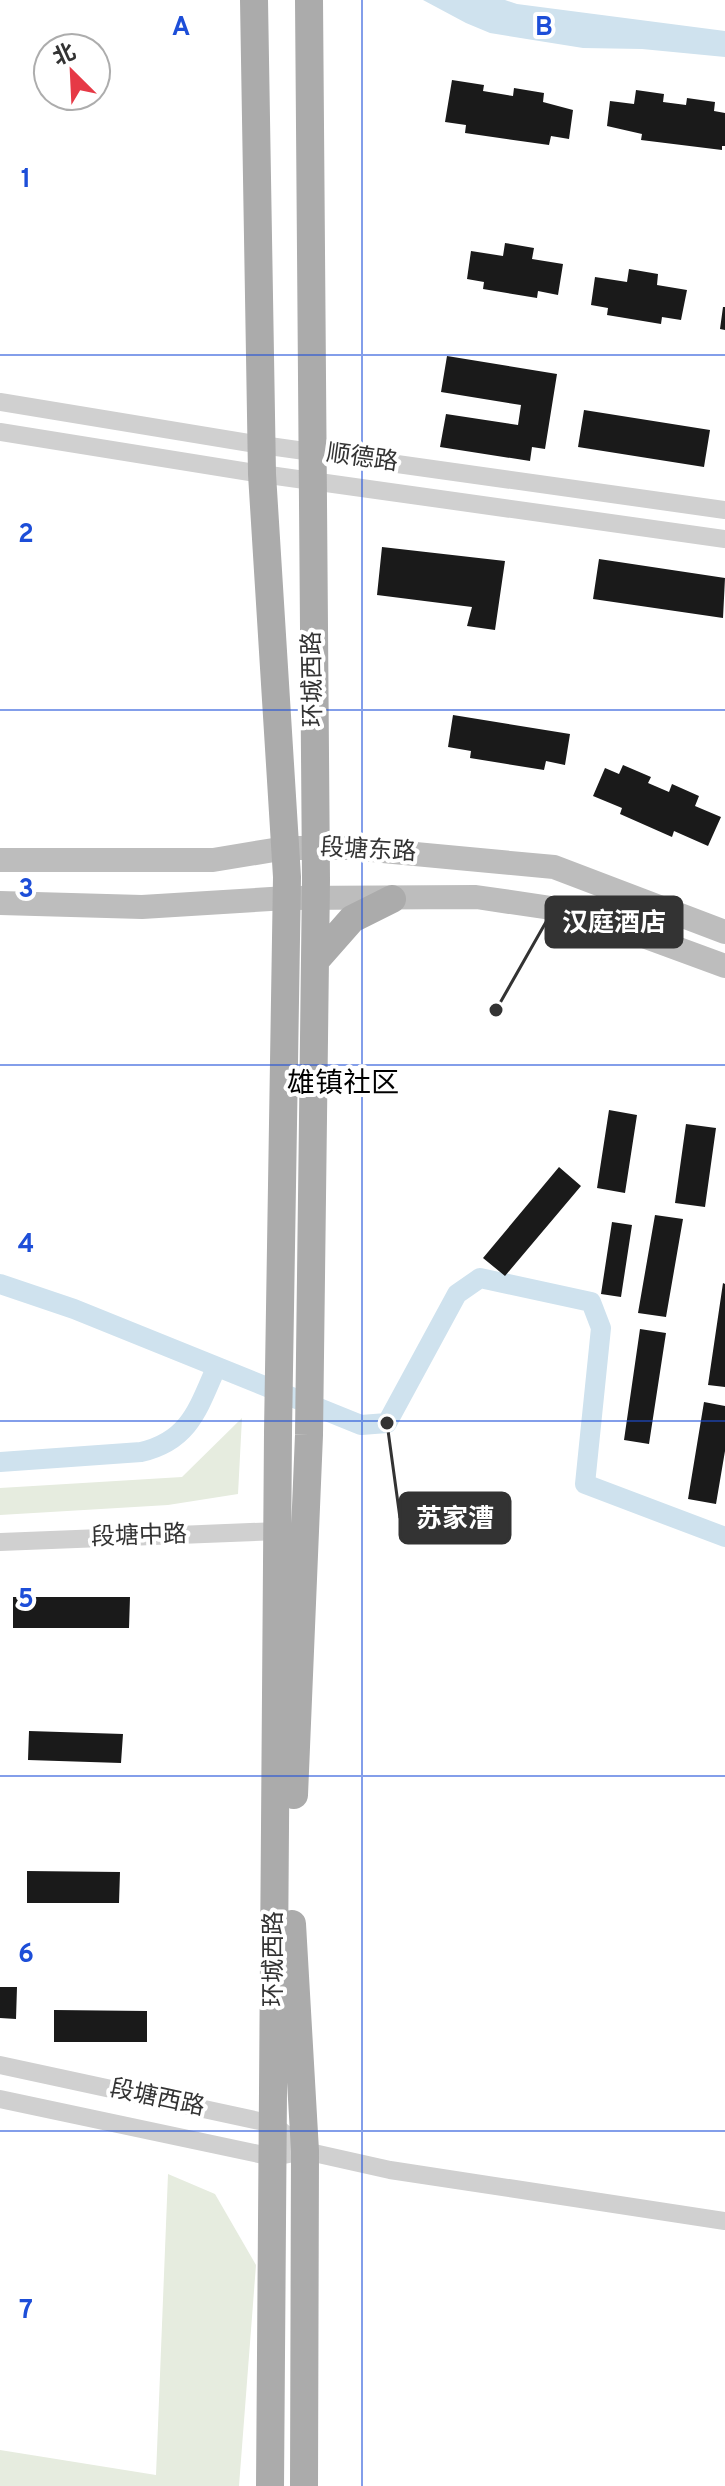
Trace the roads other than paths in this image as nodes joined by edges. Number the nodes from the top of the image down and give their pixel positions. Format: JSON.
{"nodes":[{"id":1,"x":254,"y":0,"type":"edge"},
{"id":2,"x":309,"y":6,"type":"edge"},
{"id":3,"x":0,"y":402,"type":"edge"},
{"id":4,"x":0,"y":432,"type":"edge"},
{"id":5,"x":262,"y":445,"type":"junction"},
{"id":6,"x":311,"y":451,"type":"junction"},
{"id":7,"x":262,"y":474,"type":"junction"},
{"id":8,"x":312,"y":480,"type":"junction"},
{"id":9,"x":725,"y":510,"type":"edge"},
{"id":10,"x":725,"y":539,"type":"edge"},
{"id":11,"x":316,"y":847,"type":"junction"},
{"id":12,"x":286,"y":848,"type":"junction"},
{"id":13,"x":0,"y":860,"type":"edge"},
{"id":14,"x":316,"y":897,"type":"junction"},
{"id":15,"x":287,"y":898,"type":"junction"},
{"id":16,"x":392,"y":899,"type":"junction"},
{"id":17,"x":0,"y":903,"type":"edge"},
{"id":18,"x":725,"y":932,"type":"edge"},
{"id":19,"x":315,"y":961,"type":"junction"},
{"id":20,"x":725,"y":966,"type":"edge"},
{"id":21,"x":278,"y":1531,"type":"junction"},
{"id":22,"x":0,"y":1542,"type":"edge"},
{"id":23,"x":0,"y":2065,"type":"edge"},
{"id":24,"x":0,"y":2099,"type":"edge"},
{"id":25,"x":273,"y":2124,"type":"junction"},
{"id":26,"x":305,"y":2151,"type":"junction"},
{"id":27,"x":273,"y":2157,"type":"junction"},
{"id":28,"x":725,"y":2221,"type":"edge"},
{"id":29,"x":270,"y":2486,"type":"edge"},
{"id":30,"x":304,"y":2486,"type":"edge"}],
"edges":[{"from":1,"to":5,"type":"main road","name":"环城西路"},
{"from":2,"to":6,"type":"main road","name":"环城西路"},
{"from":3,"to":5,"type":"street","name":"顺德路"},
{"from":4,"to":7,"type":"street","name":"顺德路"},
{"from":5,"to":6,"type":"street","name":"顺德路"},
{"from":5,"to":7,"type":"main road","name":"环城西路"},
{"from":6,"to":8,"type":"main road","name":"环城西路"},
{"from":6,"to":9,"type":"street","name":"顺德路"},
{"from":7,"to":8,"type":"street","name":"顺德路"},
{"from":7,"to":12,"type":"main road","name":"环城西路"},
{"from":8,"to":10,"type":"street","name":"顺德路"},
{"from":8,"to":11,"type":"main road","name":"环城西路"},
{"from":11,"to":12,"type":"main road","name":"段塘东路"},
{"from":11,"to":14,"type":"main road","name":"环城西路"},
{"from":11,"to":18,"type":"main road","name":"段塘东路"},
{"from":12,"to":13,"type":"main road","name":"段塘东路"},
{"from":12,"to":15,"type":"main road","name":"环城西路"},
{"from":14,"to":15,"type":"main road","name":"段塘东路"},
{"from":14,"to":16,"type":"main road","name":"段塘东路"},
{"from":14,"to":19,"type":"main road","name":"环城西路"},
{"from":15,"to":17,"type":"main road","name":"段塘东路"},
{"from":15,"to":21,"type":"main road","name":"环城西路"},
{"from":16,"to":19,"type":"main road"},
{"from":16,"to":20,"type":"main road","name":"段塘东路"},
{"from":19,"to":26,"type":"main road","name":"环城西路"},
{"from":21,"to":22,"type":"street","name":"段塘中路"},
{"from":21,"to":25,"type":"main road","name":"环城西路"},
{"from":23,"to":25,"type":"street","name":"段塘西路"},
{"from":24,"to":27,"type":"street"},
{"from":25,"to":26,"type":"street","name":"段塘西路"},
{"from":25,"to":27,"type":"main road","name":"环城西路"},
{"from":26,"to":27,"type":"street"},
{"from":26,"to":28,"type":"street"},
{"from":26,"to":30,"type":"main road","name":"环城西路"},
{"from":27,"to":29,"type":"main road","name":"环城西路"}]}
